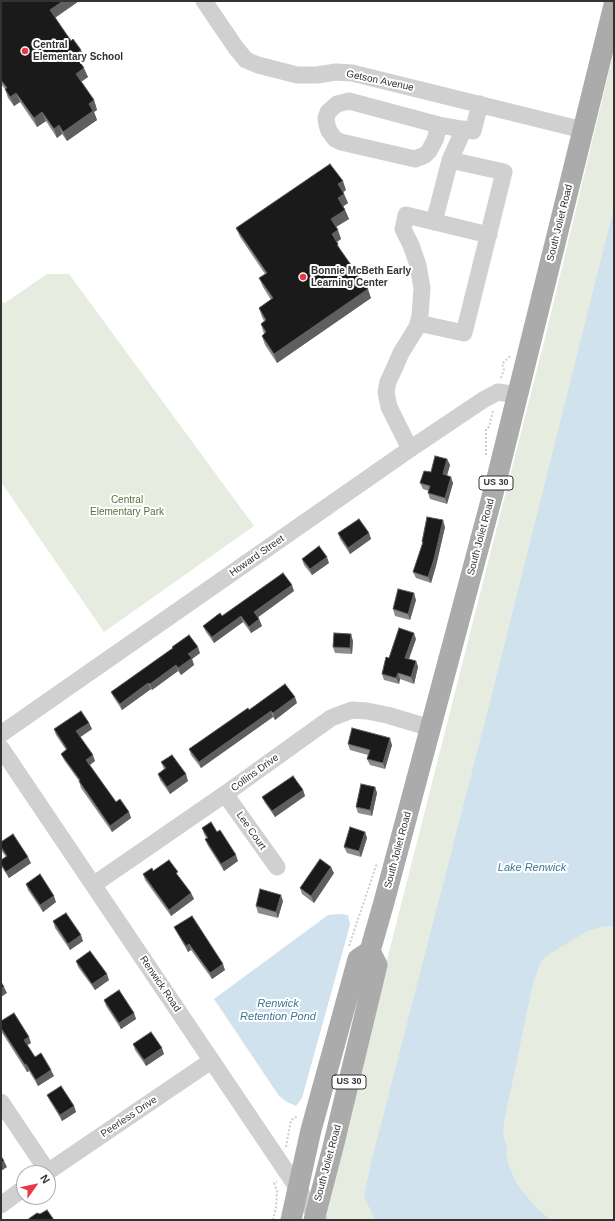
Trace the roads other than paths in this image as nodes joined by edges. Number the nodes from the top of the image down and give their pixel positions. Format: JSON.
{"nodes":[{"id":1,"x":204,"y":1,"type":"edge"},
{"id":2,"x":614,"y":5,"type":"edge"},
{"id":3,"x":480,"y":104,"type":"junction"},
{"id":4,"x":439,"y":125,"type":"junction"},
{"id":5,"x":464,"y":129,"type":"junction"},
{"id":6,"x":583,"y":130,"type":"junction"},
{"id":7,"x":450,"y":160,"type":"junction"},
{"id":8,"x":434,"y":222,"type":"junction"},
{"id":9,"x":489,"y":235,"type":"junction"},
{"id":10,"x":418,"y":323,"type":"junction"},
{"id":11,"x":518,"y":395,"type":"junction"},
{"id":12,"x":410,"y":449,"type":"junction"},
{"id":13,"x":431,"y":728,"type":"junction"},
{"id":14,"x":1,"y":734,"type":"edge"},
{"id":15,"x":1,"y":748,"type":"edge"},
{"id":16,"x":225,"y":794,"type":"junction"},
{"id":17,"x":276,"y":867,"type":"dead end"},
{"id":18,"x":93,"y":885,"type":"junction"},
{"id":19,"x":370,"y":950,"type":"junction"},
{"id":20,"x":211,"y":1061,"type":"junction"},
{"id":21,"x":1,"y":1102,"type":"edge"},
{"id":22,"x":42,"y":1165,"type":"edge"},
{"id":23,"x":56,"y":1166,"type":"edge"},
{"id":24,"x":298,"y":1189,"type":"junction"},
{"id":25,"x":16,"y":1194,"type":"edge"},
{"id":26,"x":1,"y":1205,"type":"edge"},
{"id":27,"x":316,"y":1218,"type":"edge"},
{"id":28,"x":291,"y":1220,"type":"edge"}],
"edges":[{"from":1,"to":3,"type":"street","name":"Getson Avenue"},
{"from":2,"to":6,"type":"main road","name":"South Joliet Road","number":"US 30"},
{"from":3,"to":5,"type":"street"},
{"from":3,"to":6,"type":"street","name":"Getson Avenue"},
{"from":4,"to":4,"type":"street"},
{"from":4,"to":5,"type":"street"},
{"from":5,"to":7,"type":"street"},
{"from":6,"to":11,"type":"main road","name":"South Joliet Road","number":"US 30"},
{"from":7,"to":8,"type":"street"},
{"from":7,"to":9,"type":"street"},
{"from":8,"to":9,"type":"street"},
{"from":8,"to":10,"type":"street"},
{"from":9,"to":10,"type":"street"},
{"from":10,"to":12,"type":"street"},
{"from":11,"to":12,"type":"street","name":"Howard Street"},
{"from":11,"to":13,"type":"main road","name":"South Joliet Road","number":"US 30"},
{"from":12,"to":14,"type":"street","name":"Howard Street"},
{"from":13,"to":16,"type":"street","name":"Collins Drive"},
{"from":13,"to":19,"type":"main road","name":"South Joliet Road","number":"US 30"},
{"from":15,"to":18,"type":"street","name":"Renwick Road"},
{"from":16,"to":17,"type":"street","name":"Lee Court"},
{"from":16,"to":18,"type":"street","name":"Collins Drive"},
{"from":18,"to":20,"type":"street","name":"Renwick Road"},
{"from":19,"to":24,"type":"main road","name":"South Joliet Road","number":"US 30"},
{"from":19,"to":27,"type":"main road","name":"South Joliet Road","number":"US 30"},
{"from":20,"to":23,"type":"street","name":"Peerless Drive"},
{"from":20,"to":24,"type":"street","name":"Renwick Road"},
{"from":21,"to":22,"type":"street"},
{"from":24,"to":27,"type":"street","name":"Renwick Road"},
{"from":24,"to":28,"type":"main road","number":"US 30"},
{"from":25,"to":26,"type":"street"}]}
